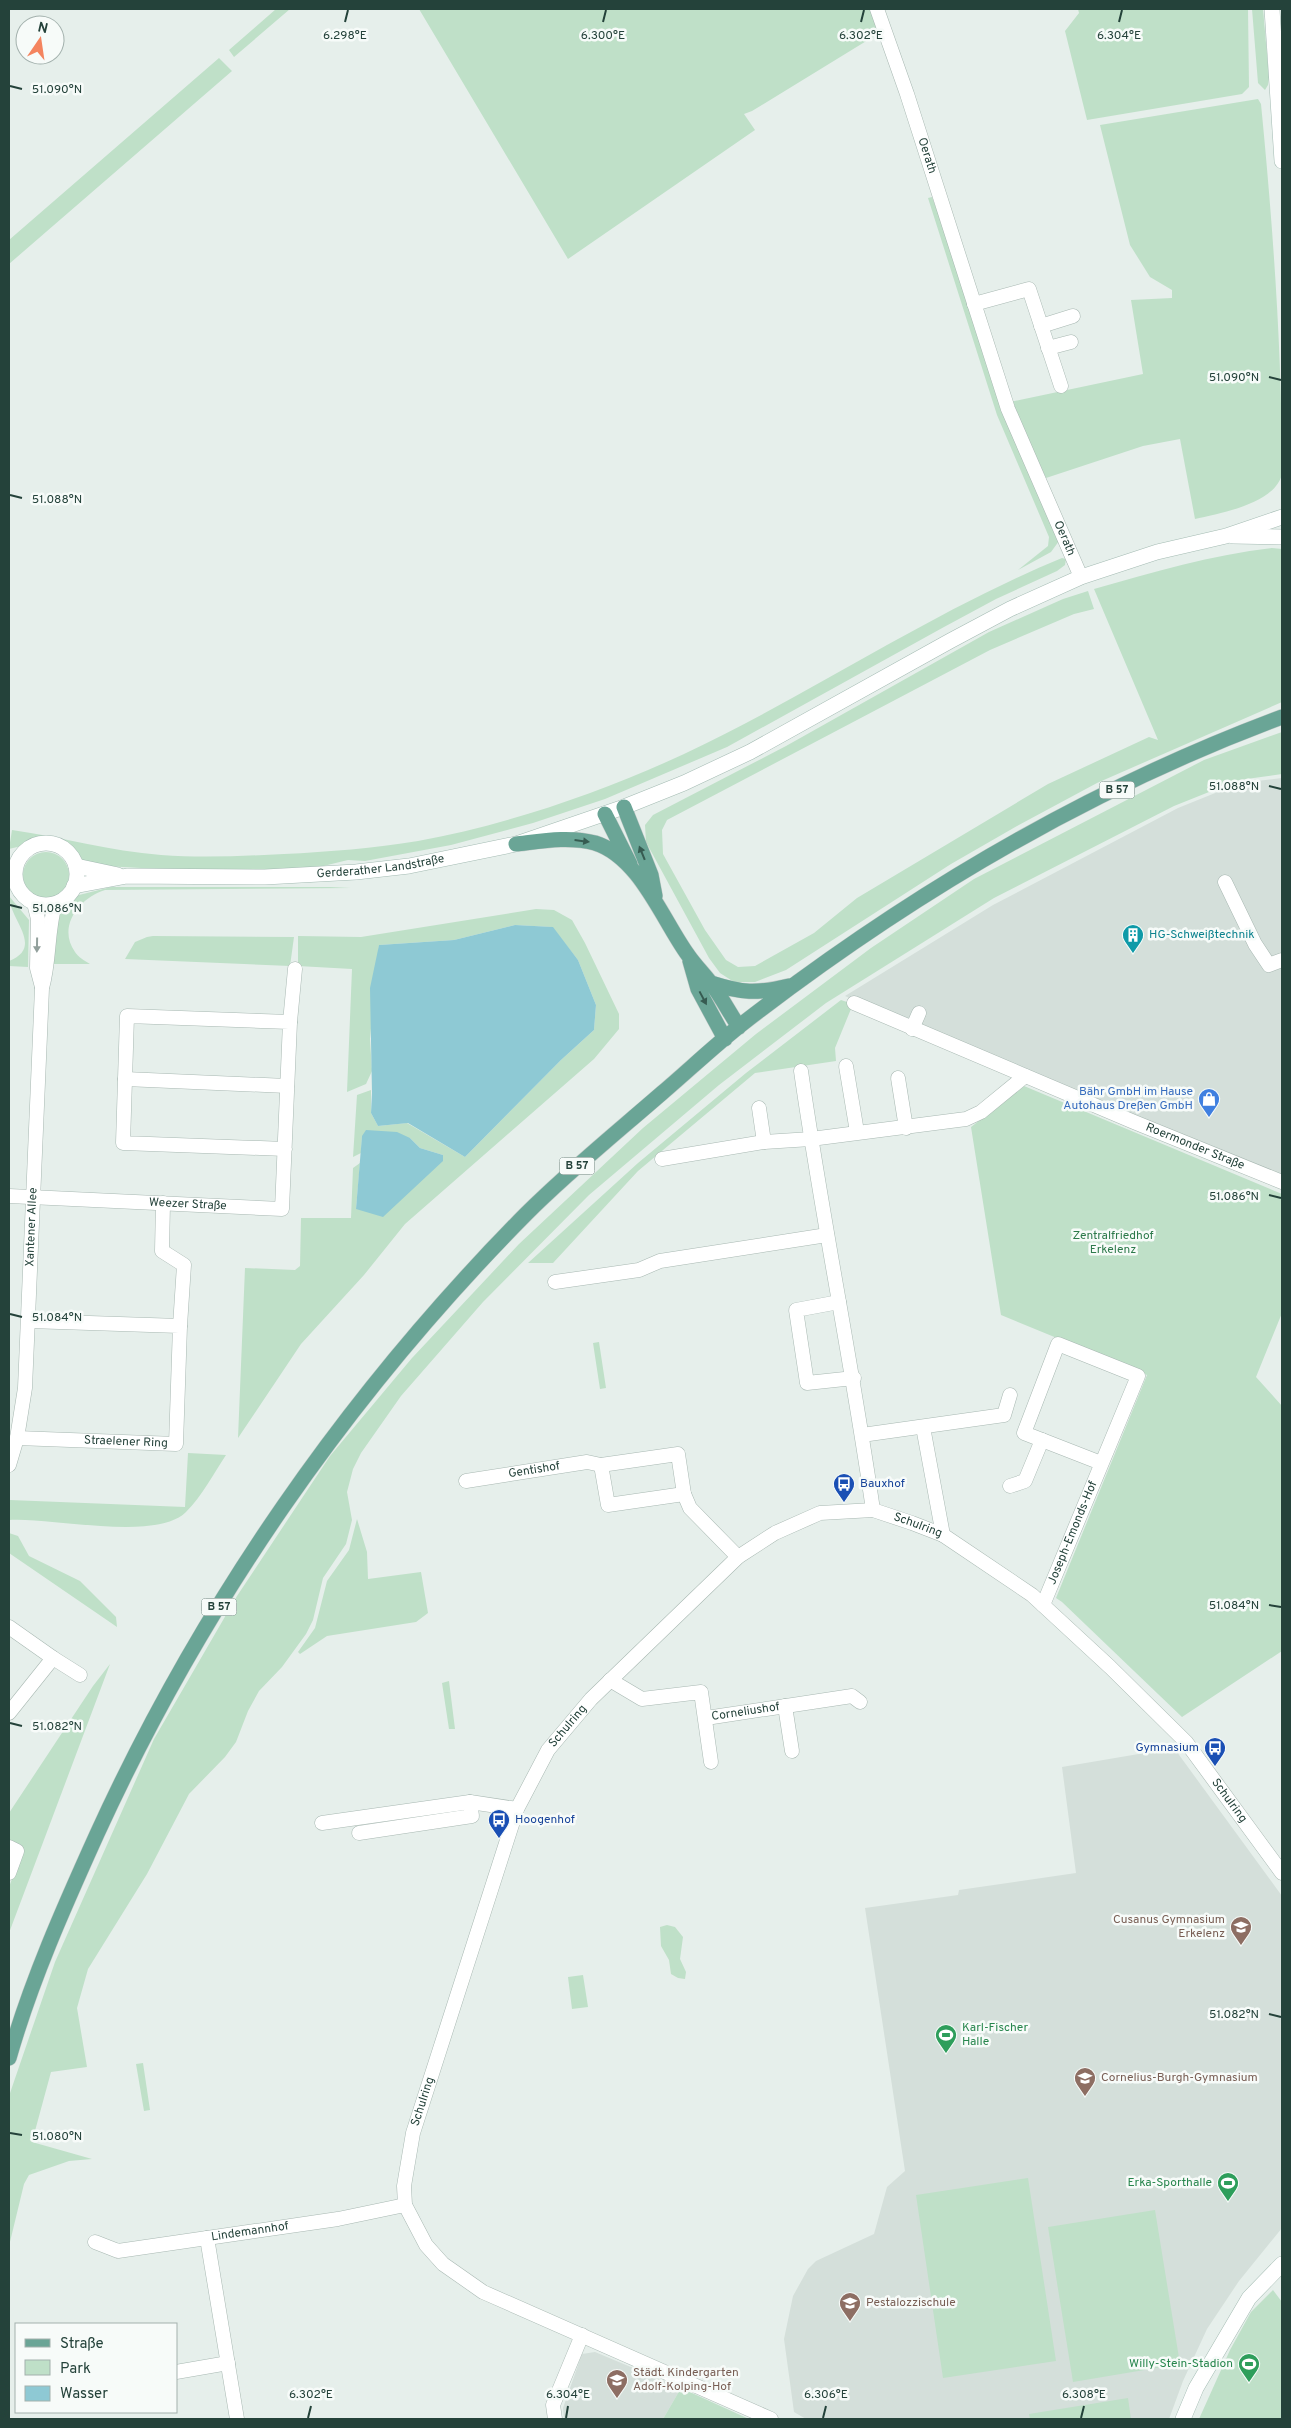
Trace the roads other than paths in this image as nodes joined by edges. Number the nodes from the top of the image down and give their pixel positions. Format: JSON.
{"nodes":[{"id":1,"x":877,"y":9,"type":"edge"},
{"id":2,"x":1272,"y":9,"type":"edge"},
{"id":3,"x":1282,"y":161,"type":"edge"},
{"id":4,"x":974,"y":304,"type":"junction"},
{"id":5,"x":1073,"y":316,"type":"dead end"},
{"id":6,"x":1041,"y":326,"type":"junction"},
{"id":7,"x":1070,"y":342,"type":"dead end"},
{"id":8,"x":1048,"y":348,"type":"junction"},
{"id":9,"x":1061,"y":386,"type":"dead end"},
{"id":10,"x":1282,"y":503,"type":"edge"},
{"id":11,"x":1282,"y":517,"type":"edge"},
{"id":12,"x":1266,"y":521,"type":"junction"},
{"id":13,"x":1226,"y":536,"type":"junction"},
{"id":14,"x":1282,"y":537,"type":"edge"},
{"id":15,"x":1081,"y":577,"type":"junction"},
{"id":16,"x":1282,"y":717,"type":"edge"},
{"id":17,"x":624,"y":807,"type":"junction"},
{"id":18,"x":606,"y":814,"type":"junction"},
{"id":19,"x":516,"y":844,"type":"junction"},
{"id":20,"x":16,"y":854,"type":"edge"},
{"id":21,"x":76,"y":866,"type":"junction"},
{"id":22,"x":12,"y":873,"type":"edge"},
{"id":23,"x":636,"y":874,"type":"junction"},
{"id":24,"x":127,"y":876,"type":"junction"},
{"id":25,"x":1226,"y":882,"type":"dead end"},
{"id":26,"x":74,"y":886,"type":"junction"},
{"id":27,"x":656,"y":900,"type":"junction"},
{"id":28,"x":34,"y":902,"type":"junction"},
{"id":29,"x":55,"y":904,"type":"junction"},
{"id":30,"x":688,"y":955,"type":"junction"},
{"id":31,"x":1282,"y":960,"type":"edge"},
{"id":32,"x":295,"y":969,"type":"dead end"},
{"id":33,"x":711,"y":983,"type":"junction"},
{"id":34,"x":797,"y":984,"type":"junction"},
{"id":35,"x":42,"y":988,"type":"junction"},
{"id":36,"x":854,"y":1003,"type":"dead end"},
{"id":37,"x":919,"y":1013,"type":"dead end"},
{"id":38,"x":290,"y":1022,"type":"junction"},
{"id":39,"x":738,"y":1027,"type":"junction"},
{"id":40,"x":912,"y":1029,"type":"junction"},
{"id":41,"x":724,"y":1039,"type":"junction"},
{"id":42,"x":846,"y":1066,"type":"dead end"},
{"id":43,"x":802,"y":1071,"type":"dead end"},
{"id":44,"x":1025,"y":1076,"type":"junction"},
{"id":45,"x":898,"y":1078,"type":"dead end"},
{"id":46,"x":125,"y":1079,"type":"junction"},
{"id":47,"x":287,"y":1086,"type":"junction"},
{"id":48,"x":759,"y":1108,"type":"dead end"},
{"id":49,"x":906,"y":1128,"type":"junction"},
{"id":50,"x":856,"y":1132,"type":"junction"},
{"id":51,"x":811,"y":1139,"type":"junction"},
{"id":52,"x":764,"y":1142,"type":"junction"},
{"id":53,"x":285,"y":1149,"type":"junction"},
{"id":54,"x":662,"y":1159,"type":"dead end"},
{"id":55,"x":1282,"y":1182,"type":"edge"},
{"id":56,"x":9,"y":1196,"type":"edge"},
{"id":57,"x":33,"y":1197,"type":"junction"},
{"id":58,"x":163,"y":1203,"type":"junction"},
{"id":59,"x":827,"y":1235,"type":"junction"},
{"id":60,"x":555,"y":1282,"type":"dead end"},
{"id":61,"x":840,"y":1302,"type":"junction"},
{"id":62,"x":29,"y":1321,"type":"junction"},
{"id":63,"x":180,"y":1326,"type":"junction"},
{"id":64,"x":854,"y":1378,"type":"junction"},
{"id":65,"x":1010,"y":1395,"type":"dead end"},
{"id":66,"x":923,"y":1427,"type":"junction"},
{"id":67,"x":862,"y":1436,"type":"junction"},
{"id":68,"x":17,"y":1438,"type":"junction"},
{"id":69,"x":1042,"y":1440,"type":"junction"},
{"id":70,"x":1101,"y":1462,"type":"junction"},
{"id":71,"x":601,"y":1464,"type":"junction"},
{"id":72,"x":9,"y":1465,"type":"edge"},
{"id":73,"x":466,"y":1481,"type":"dead end"},
{"id":74,"x":1010,"y":1486,"type":"dead end"},
{"id":75,"x":684,"y":1494,"type":"junction"},
{"id":76,"x":872,"y":1510,"type":"junction"},
{"id":77,"x":943,"y":1535,"type":"junction"},
{"id":78,"x":738,"y":1557,"type":"junction"},
{"id":79,"x":1043,"y":1605,"type":"junction"},
{"id":80,"x":9,"y":1627,"type":"edge"},
{"id":81,"x":54,"y":1658,"type":"junction"},
{"id":82,"x":80,"y":1675,"type":"dead end"},
{"id":83,"x":610,"y":1680,"type":"junction"},
{"id":84,"x":860,"y":1702,"type":"dead end"},
{"id":85,"x":786,"y":1706,"type":"junction"},
{"id":86,"x":9,"y":1713,"type":"edge"},
{"id":87,"x":706,"y":1718,"type":"junction"},
{"id":88,"x":792,"y":1751,"type":"dead end"},
{"id":89,"x":711,"y":1762,"type":"dead end"},
{"id":90,"x":470,"y":1802,"type":"junction"},
{"id":91,"x":517,"y":1809,"type":"junction"},
{"id":92,"x":322,"y":1823,"type":"dead end"},
{"id":93,"x":359,"y":1833,"type":"dead end"},
{"id":94,"x":9,"y":1847,"type":"edge"},
{"id":95,"x":9,"y":1873,"type":"edge"},
{"id":96,"x":1282,"y":1873,"type":"edge"},
{"id":97,"x":9,"y":2058,"type":"edge"},
{"id":98,"x":405,"y":2205,"type":"junction"},
{"id":99,"x":207,"y":2238,"type":"junction"},
{"id":100,"x":95,"y":2242,"type":"dead end"},
{"id":101,"x":1282,"y":2264,"type":"edge"},
{"id":102,"x":582,"y":2335,"type":"junction"},
{"id":103,"x":228,"y":2363,"type":"junction"},
{"id":104,"x":178,"y":2372,"type":"edge"},
{"id":105,"x":237,"y":2419,"type":"edge"},
{"id":106,"x":555,"y":2419,"type":"edge"},
{"id":107,"x":771,"y":2419,"type":"edge"},
{"id":108,"x":1183,"y":2419,"type":"edge"}],
"edges":[{"from":1,"to":4,"type":"street","name":"Oerath"},
{"from":2,"to":3,"type":"main road"},
{"from":4,"to":6,"type":"street"},
{"from":4,"to":15,"type":"street","name":"Oerath"},
{"from":5,"to":6,"type":"street"},
{"from":6,"to":8,"type":"street"},
{"from":7,"to":8,"type":"street"},
{"from":8,"to":9,"type":"street"},
{"from":10,"to":12,"type":"main road"},
{"from":11,"to":12,"type":"main road"},
{"from":12,"to":13,"type":"main road"},
{"from":13,"to":14,"type":"main road"},
{"from":13,"to":15,"type":"main road","name":"Gerderather Landstraße"},
{"from":15,"to":17,"type":"main road","name":"Gerderather Landstraße"},
{"from":16,"to":34,"type":"main road","number":"B 57"},
{"from":17,"to":18,"type":"main road","name":"Gerderather Landstraße"},
{"from":27,"to":17,"type":"main road","one_way":true},
{"from":18,"to":19,"type":"main road","name":"Gerderather Landstraße"},
{"from":18,"to":23,"type":"main road"},
{"from":19,"to":23,"type":"main road","one_way":true},
{"from":19,"to":24,"type":"main road","name":"Gerderather Landstraße"},
{"from":20,"to":21,"type":"main road"},
{"from":20,"to":22,"type":"main road"},
{"from":21,"to":24,"type":"main road","name":"Gerderather Landstraße"},
{"from":21,"to":26,"type":"main road"},
{"from":22,"to":28,"type":"main road"},
{"from":23,"to":27,"type":"main road"},
{"from":24,"to":26,"type":"main road","name":"Gerderather Landstraße"},
{"from":25,"to":31,"type":"street"},
{"from":26,"to":29,"type":"main road"},
{"from":27,"to":30,"type":"main road"},
{"from":28,"to":29,"type":"main road"},
{"from":28,"to":35,"type":"street","name":"Xantener Allee","one_way":true},
{"from":29,"to":35,"type":"street","name":"Xantener Allee"},
{"from":30,"to":33,"type":"main road"},
{"from":30,"to":41,"type":"main road","one_way":true},
{"from":32,"to":38,"type":"street","name":"Weezer Straße"},
{"from":33,"to":34,"type":"main road","number":"B 57"},
{"from":33,"to":39,"type":"main road"},
{"from":34,"to":39,"type":"main road","number":"B 57"},
{"from":35,"to":57,"type":"street","name":"Xantener Allee"},
{"from":36,"to":40,"type":"street","name":"Roermonder Straße"},
{"from":37,"to":40,"type":"street"},
{"from":38,"to":46,"type":"street"},
{"from":38,"to":47,"type":"street","name":"Weezer Straße"},
{"from":39,"to":41,"type":"main road","number":"B 57"},
{"from":40,"to":44,"type":"street","name":"Roermonder Straße"},
{"from":41,"to":97,"type":"main road","number":"B 57"},
{"from":42,"to":50,"type":"street"},
{"from":43,"to":51,"type":"street"},
{"from":44,"to":49,"type":"street"},
{"from":44,"to":55,"type":"street","name":"Roermonder Straße"},
{"from":45,"to":49,"type":"street"},
{"from":46,"to":47,"type":"street"},
{"from":46,"to":53,"type":"street"},
{"from":47,"to":53,"type":"street","name":"Weezer Straße"},
{"from":48,"to":52,"type":"street"},
{"from":49,"to":50,"type":"street"},
{"from":50,"to":51,"type":"street"},
{"from":51,"to":52,"type":"street"},
{"from":51,"to":59,"type":"street"},
{"from":52,"to":54,"type":"street"},
{"from":53,"to":58,"type":"street","name":"Weezer Straße"},
{"from":56,"to":57,"type":"street","name":"Weezer Straße"},
{"from":57,"to":58,"type":"street","name":"Weezer Straße"},
{"from":57,"to":62,"type":"street","name":"Xantener Allee"},
{"from":58,"to":63,"type":"street","name":"Straelener Ring"},
{"from":59,"to":60,"type":"street"},
{"from":59,"to":61,"type":"street"},
{"from":61,"to":64,"type":"street"},
{"from":61,"to":64,"type":"street"},
{"from":62,"to":63,"type":"street"},
{"from":62,"to":68,"type":"street","name":"Xantener Allee"},
{"from":63,"to":68,"type":"street","name":"Straelener Ring"},
{"from":64,"to":67,"type":"street"},
{"from":65,"to":66,"type":"street"},
{"from":66,"to":67,"type":"street"},
{"from":66,"to":77,"type":"street"},
{"from":67,"to":76,"type":"street"},
{"from":68,"to":72,"type":"street","name":"Xantener Allee"},
{"from":69,"to":70,"type":"street","name":"Joseph-Emonds-Hof"},
{"from":69,"to":70,"type":"street","name":"Joseph-Emonds-Hof"},
{"from":69,"to":74,"type":"street"},
{"from":70,"to":79,"type":"street","name":"Joseph-Emonds-Hof"},
{"from":71,"to":73,"type":"street","name":"Gentishof"},
{"from":71,"to":75,"type":"street","name":"Gentishof"},
{"from":71,"to":75,"type":"street"},
{"from":75,"to":78,"type":"street","name":"Gentishof"},
{"from":76,"to":77,"type":"street","name":"Schulring"},
{"from":76,"to":78,"type":"street","name":"Schulring"},
{"from":77,"to":79,"type":"street","name":"Schulring"},
{"from":78,"to":83,"type":"street","name":"Schulring"},
{"from":79,"to":96,"type":"street","name":"Schulring"},
{"from":80,"to":81,"type":"street"},
{"from":81,"to":82,"type":"street"},
{"from":81,"to":86,"type":"street"},
{"from":83,"to":87,"type":"street","name":"Corneliushof"},
{"from":83,"to":91,"type":"street","name":"Schulring"},
{"from":84,"to":85,"type":"street","name":"Corneliushof"},
{"from":85,"to":87,"type":"street","name":"Corneliushof"},
{"from":85,"to":88,"type":"street","name":"Corneliushof"},
{"from":87,"to":89,"type":"street","name":"Corneliushof"},
{"from":90,"to":91,"type":"street"},
{"from":90,"to":92,"type":"street"},
{"from":90,"to":93,"type":"street"},
{"from":91,"to":98,"type":"street","name":"Schulring"},
{"from":94,"to":95,"type":"street"},
{"from":98,"to":99,"type":"street","name":"Lindemannhof"},
{"from":98,"to":102,"type":"street","name":"Schulring"},
{"from":99,"to":100,"type":"street","name":"Lindemannhof"},
{"from":99,"to":103,"type":"street"},
{"from":101,"to":108,"type":"main road"},
{"from":102,"to":106,"type":"street"},
{"from":102,"to":107,"type":"street","name":"Schulring"},
{"from":103,"to":104,"type":"street"},
{"from":103,"to":105,"type":"street"}]}
